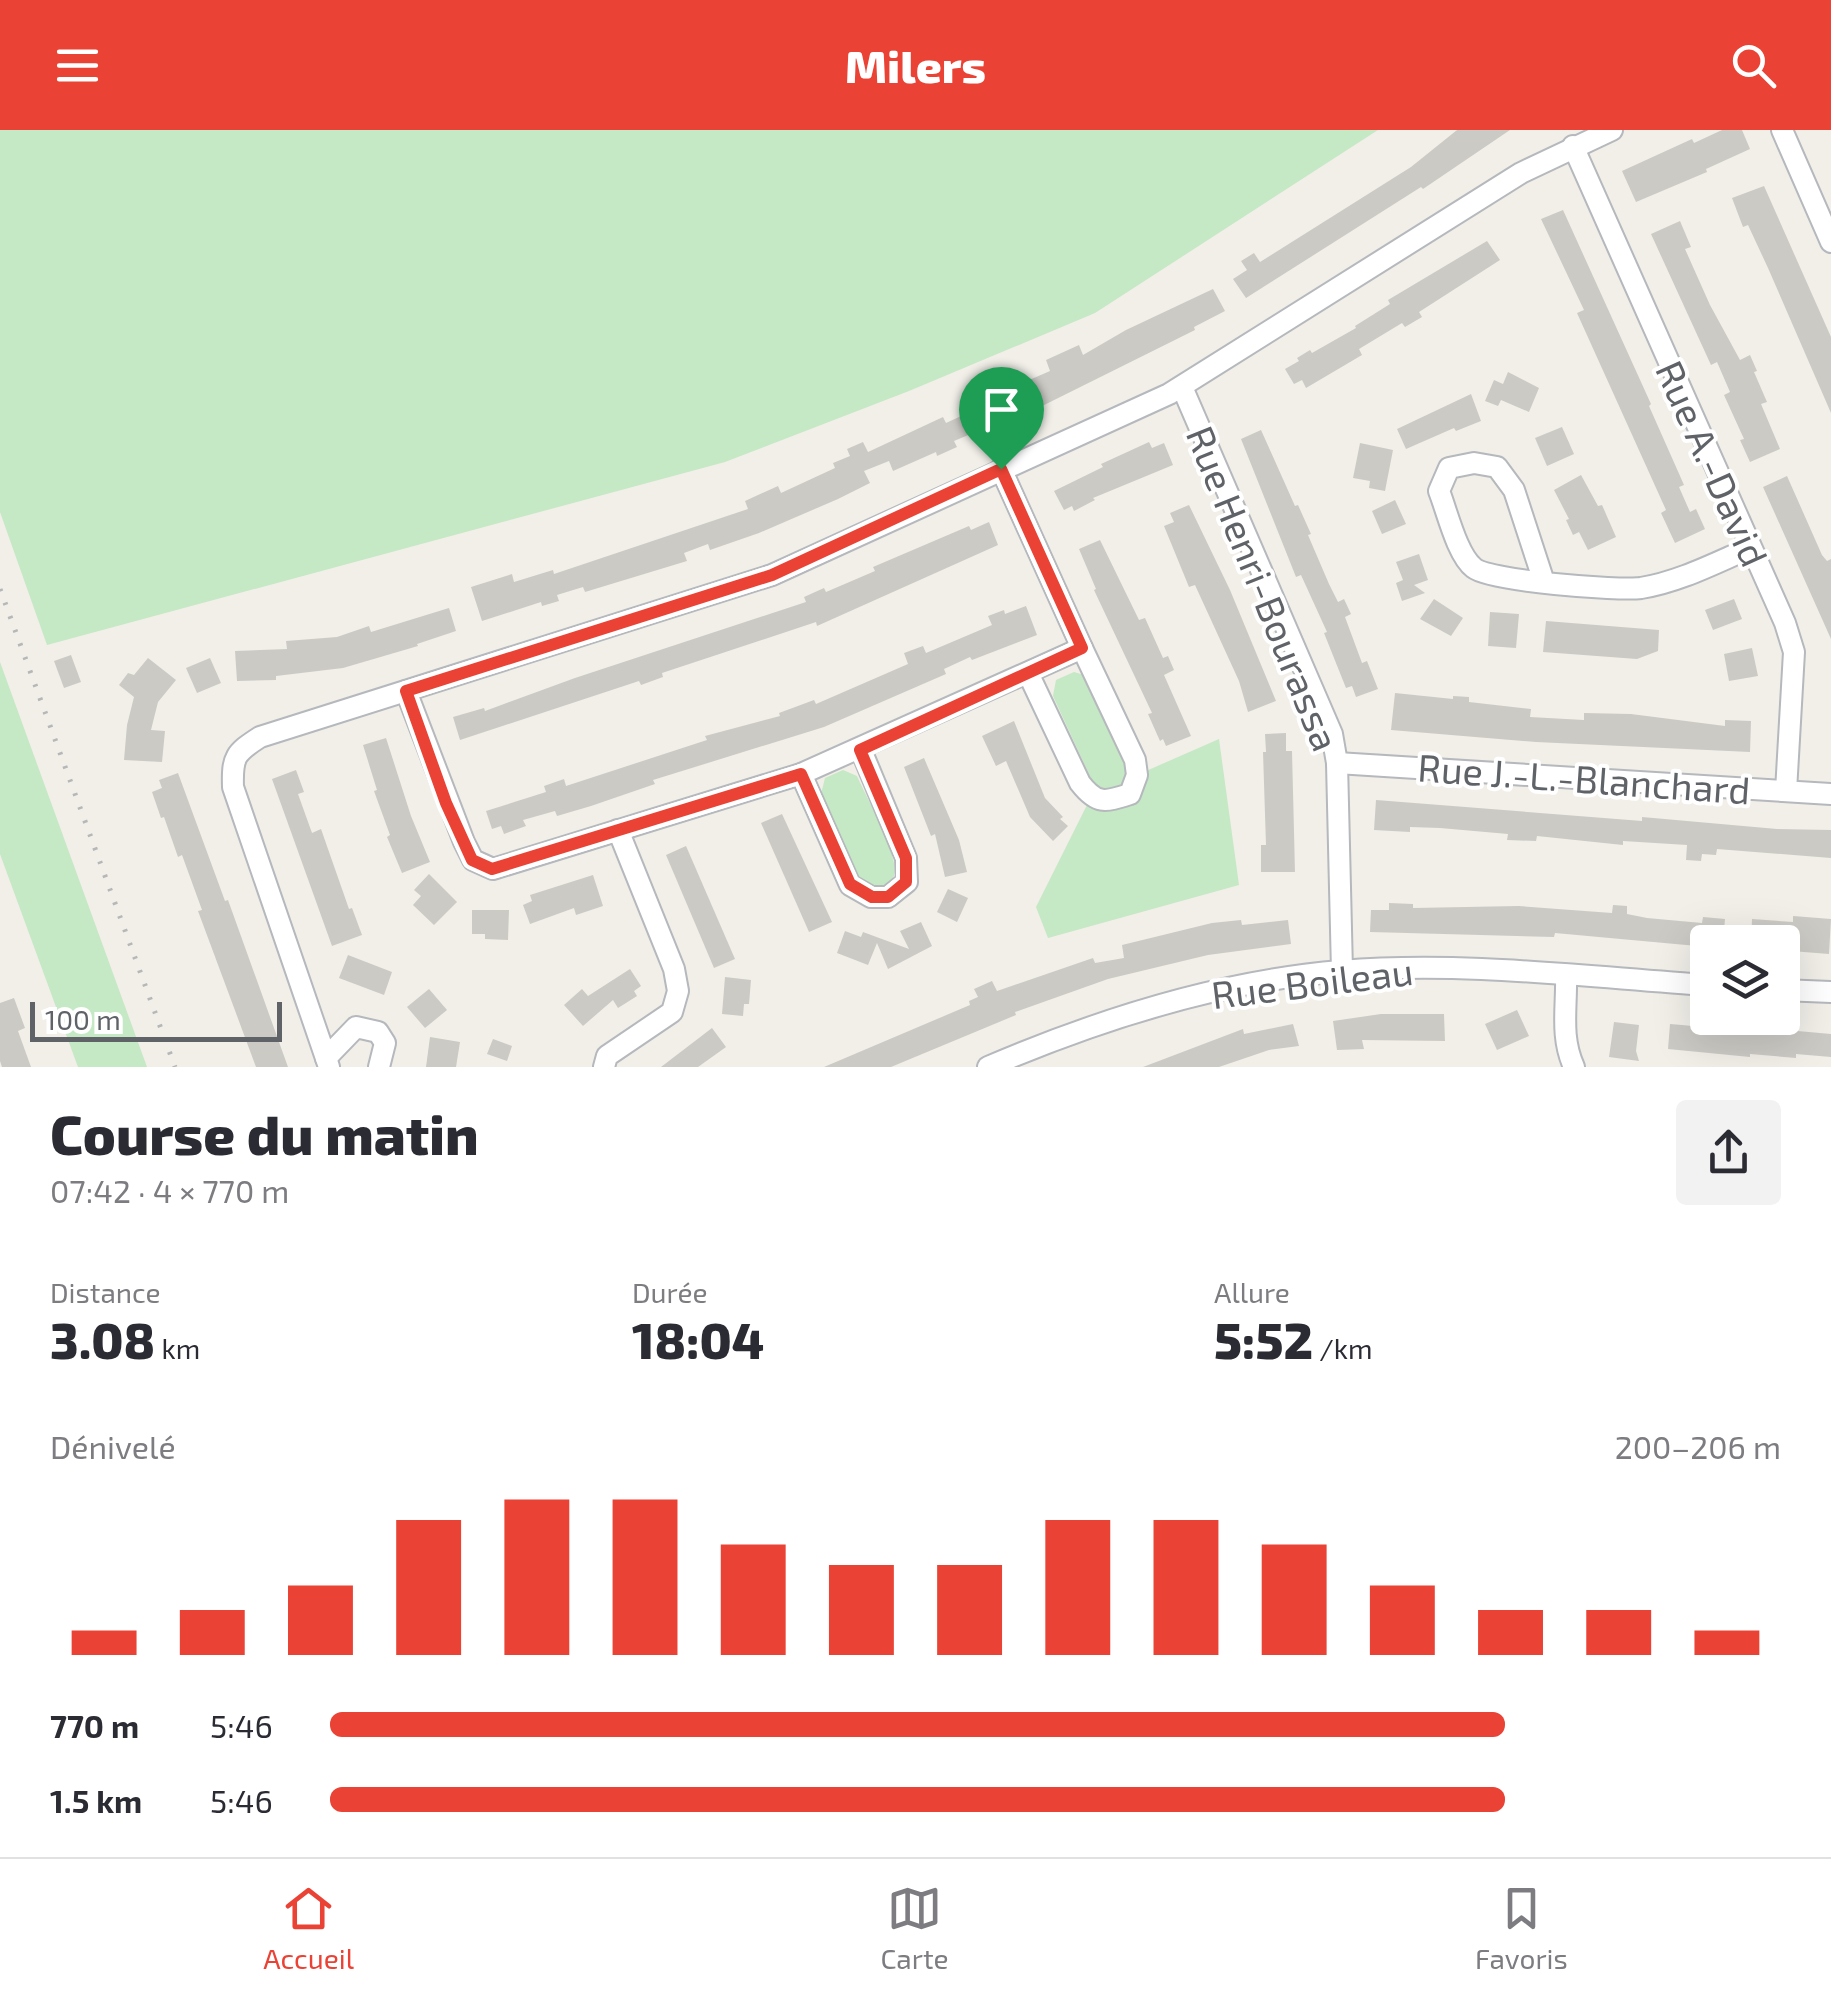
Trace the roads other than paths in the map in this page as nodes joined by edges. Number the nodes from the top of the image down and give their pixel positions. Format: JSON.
{"nodes":[{"id":1,"x":1612,"y":130,"type":"edge"},
{"id":2,"x":1782,"y":130,"type":"edge"},
{"id":3,"x":1574,"y":146,"type":"junction"},
{"id":4,"x":1831,"y":242,"type":"edge"},
{"id":5,"x":1182,"y":387,"type":"junction"},
{"id":6,"x":1001,"y":469,"type":"junction"},
{"id":7,"x":1750,"y":548,"type":"junction"},
{"id":8,"x":1544,"y":582,"type":"junction"},
{"id":9,"x":1082,"y":648,"type":"junction"},
{"id":10,"x":1028,"y":674,"type":"junction"},
{"id":11,"x":406,"y":691,"type":"junction"},
{"id":12,"x":860,"y":750,"type":"junction"},
{"id":13,"x":1336,"y":763,"type":"junction"},
{"id":14,"x":801,"y":774,"type":"junction"},
{"id":15,"x":1786,"y":791,"type":"junction"},
{"id":16,"x":1831,"y":794,"type":"edge"},
{"id":17,"x":618,"y":830,"type":"junction"},
{"id":18,"x":1342,"y":971,"type":"junction"},
{"id":19,"x":1566,"y":975,"type":"junction"},
{"id":20,"x":1690,"y":984,"type":"edge"},
{"id":21,"x":1800,"y":991,"type":"edge"},
{"id":22,"x":1831,"y":992,"type":"edge"},
{"id":23,"x":327,"y":1062,"type":"edge"},
{"id":24,"x":378,"y":1067,"type":"edge"},
{"id":25,"x":604,"y":1067,"type":"edge"},
{"id":26,"x":988,"y":1067,"type":"edge"},
{"id":27,"x":1574,"y":1067,"type":"edge"}],
"edges":[{"from":1,"to":3,"type":"street"},
{"from":2,"to":4,"type":"street"},
{"from":3,"to":5,"type":"street"},
{"from":3,"to":7,"type":"street","name":"Rue A.-David"},
{"from":5,"to":6,"type":"street"},
{"from":5,"to":13,"type":"street","name":"Rue Henri-Bourassa"},
{"from":6,"to":9,"type":"street"},
{"from":6,"to":11,"type":"street"},
{"from":7,"to":8,"type":"street"},
{"from":7,"to":15,"type":"street","name":"Rue A.-David"},
{"from":8,"to":8,"type":"street"},
{"from":9,"to":10,"type":"street"},
{"from":9,"to":10,"type":"street"},
{"from":10,"to":12,"type":"street"},
{"from":11,"to":17,"type":"street"},
{"from":11,"to":23,"type":"street"},
{"from":12,"to":14,"type":"street"},
{"from":12,"to":14,"type":"street"},
{"from":13,"to":15,"type":"street","name":"Rue J.-L.-Blanchard"},
{"from":13,"to":18,"type":"street","name":"Rue Henri-Bourassa"},
{"from":14,"to":17,"type":"street"},
{"from":15,"to":16,"type":"street","name":"Rue J.-L.-Blanchard"},
{"from":17,"to":25,"type":"street"},
{"from":18,"to":19,"type":"street","name":"Rue Boileau"},
{"from":18,"to":26,"type":"street","name":"Rue Boileau"},
{"from":19,"to":20,"type":"street","name":"Rue Boileau"},
{"from":19,"to":27,"type":"street"},
{"from":21,"to":22,"type":"street"},
{"from":23,"to":24,"type":"street"}]}
